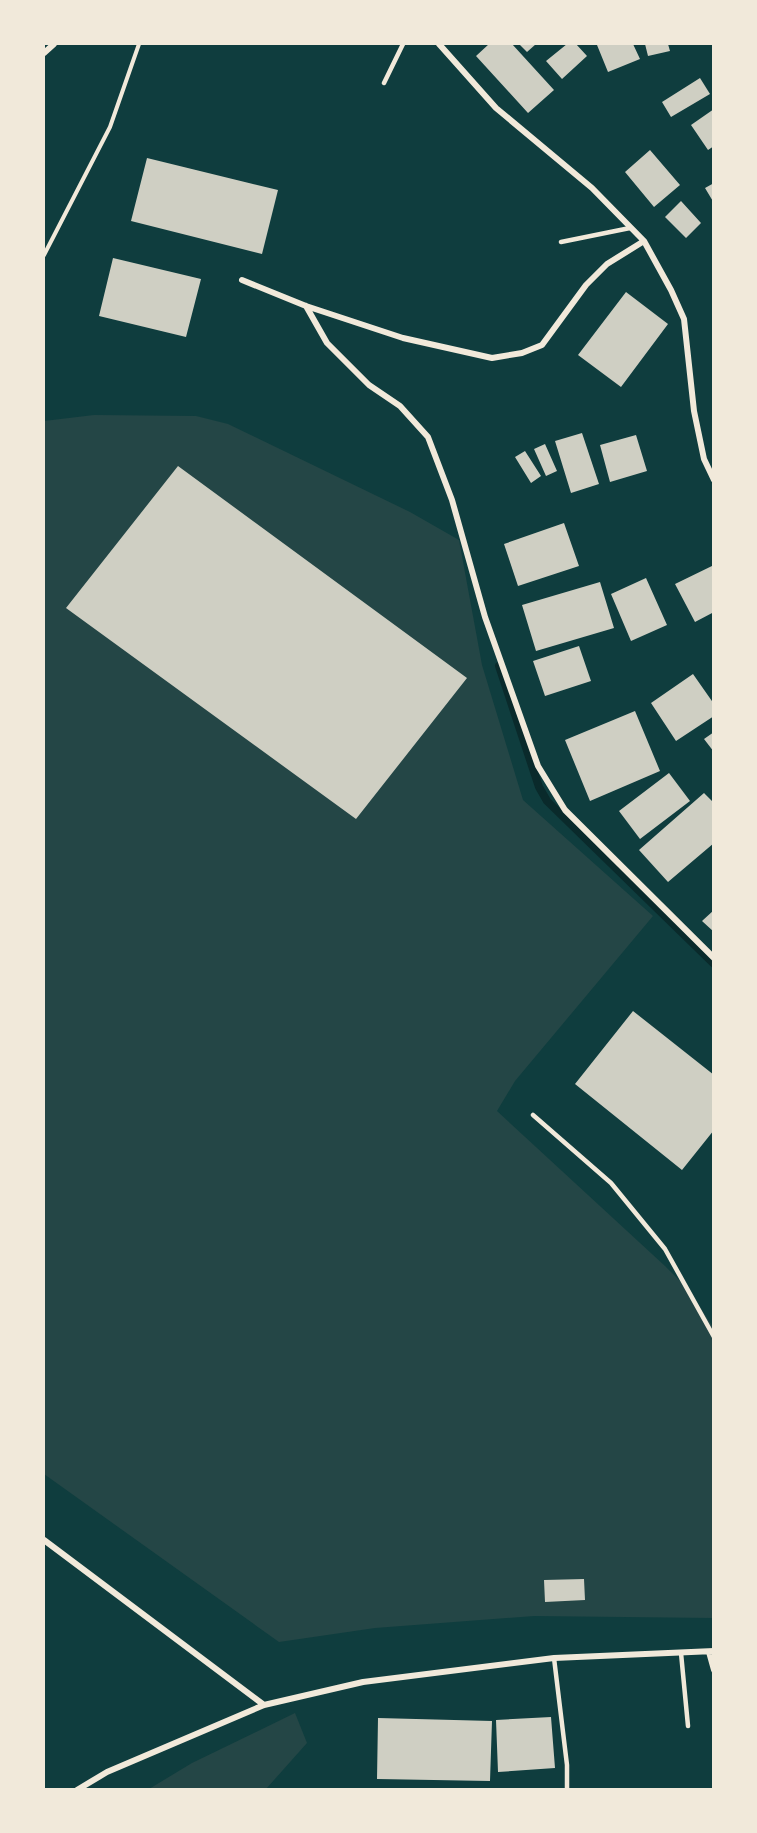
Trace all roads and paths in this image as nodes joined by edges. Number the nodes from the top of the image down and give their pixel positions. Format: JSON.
{"nodes":[{"id":1,"x":54,"y":44,"type":"edge"},
{"id":2,"x":139,"y":44,"type":"edge"},
{"id":3,"x":403,"y":44,"type":"edge"},
{"id":4,"x":438,"y":44,"type":"edge"},
{"id":5,"x":44,"y":52,"type":"edge"},
{"id":6,"x":384,"y":83,"type":"dead end"},
{"id":7,"x":630,"y":228,"type":"junction"},
{"id":8,"x":644,"y":241,"type":"junction"},
{"id":9,"x":561,"y":242,"type":"dead end"},
{"id":10,"x":44,"y":255,"type":"edge"},
{"id":11,"x":242,"y":279,"type":"dead end"},
{"id":12,"x":306,"y":306,"type":"junction"},
{"id":13,"x":714,"y":480,"type":"edge"},
{"id":14,"x":714,"y":958,"type":"edge"},
{"id":15,"x":533,"y":1115,"type":"dead end"},
{"id":16,"x":714,"y":1336,"type":"edge"},
{"id":17,"x":44,"y":1540,"type":"edge"},
{"id":18,"x":711,"y":1652,"type":"edge"},
{"id":19,"x":681,"y":1653,"type":"junction"},
{"id":20,"x":554,"y":1658,"type":"junction"},
{"id":21,"x":714,"y":1670,"type":"edge"},
{"id":22,"x":264,"y":1705,"type":"junction"},
{"id":23,"x":688,"y":1725,"type":"dead end"},
{"id":24,"x":77,"y":1790,"type":"edge"},
{"id":25,"x":567,"y":1790,"type":"edge"}],
"edges":[{"from":1,"to":5,"type":"street"},
{"from":2,"to":10,"type":"path"},
{"from":3,"to":6,"type":"lane"},
{"from":4,"to":7,"type":"street"},
{"from":7,"to":8,"type":"street"},
{"from":7,"to":9,"type":"lane"},
{"from":8,"to":12,"type":"street"},
{"from":8,"to":13,"type":"street"},
{"from":11,"to":12,"type":"street"},
{"from":12,"to":14,"type":"street"},
{"from":15,"to":16,"type":"lane"},
{"from":17,"to":22,"type":"street"},
{"from":18,"to":19,"type":"street"},
{"from":18,"to":21,"type":"street"},
{"from":19,"to":20,"type":"street"},
{"from":19,"to":23,"type":"lane"},
{"from":20,"to":22,"type":"street"},
{"from":20,"to":25,"type":"lane"},
{"from":22,"to":24,"type":"street"}]}
